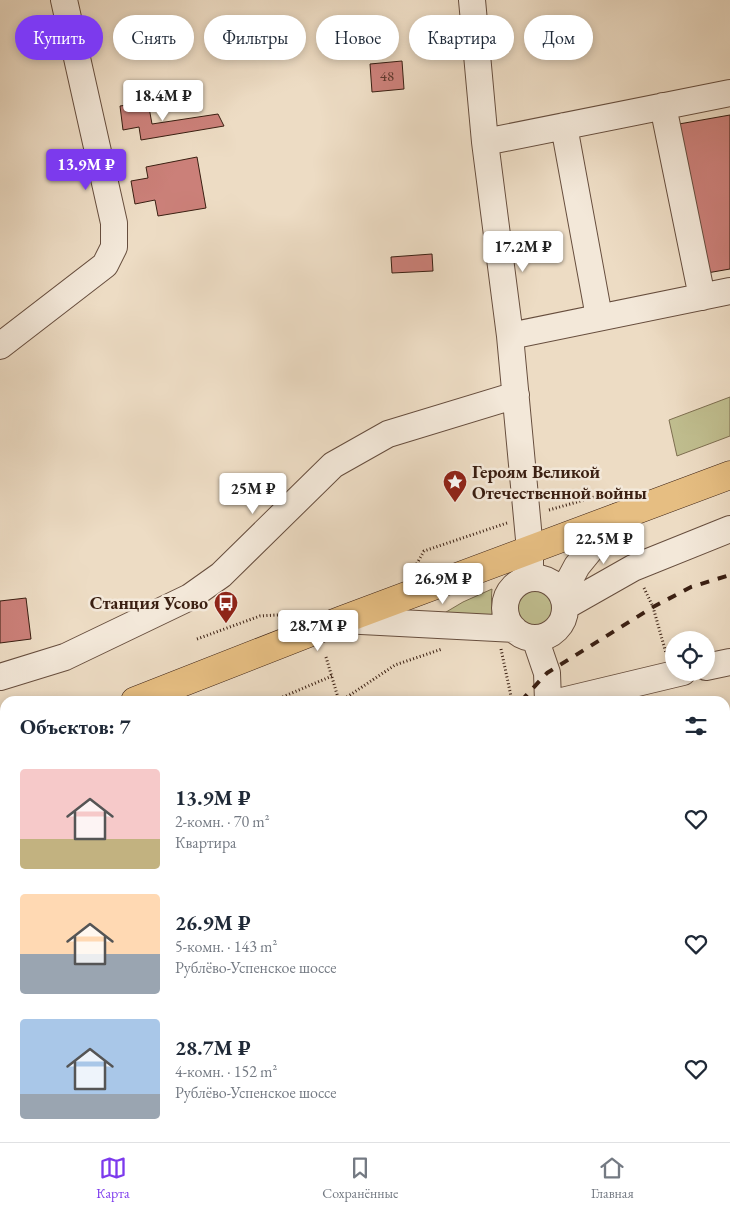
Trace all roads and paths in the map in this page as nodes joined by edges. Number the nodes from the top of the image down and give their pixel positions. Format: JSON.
{"nodes":[{"id":1,"x":64,"y":0,"type":"edge"},
{"id":2,"x":472,"y":0,"type":"edge"},
{"id":3,"x":730,"y":94,"type":"edge"},
{"id":4,"x":664,"y":106,"type":"junction"},
{"id":5,"x":564,"y":126,"type":"junction"},
{"id":6,"x":485,"y":142,"type":"junction"},
{"id":7,"x":730,"y":291,"type":"edge"},
{"id":8,"x":702,"y":297,"type":"junction"},
{"id":9,"x":599,"y":317,"type":"junction"},
{"id":10,"x":510,"y":336,"type":"junction"},
{"id":11,"x":0,"y":346,"type":"edge"},
{"id":12,"x":516,"y":395,"type":"junction"},
{"id":13,"x":730,"y":475,"type":"edge"},
{"id":14,"x":526,"y":516,"type":"junction"},
{"id":15,"x":616,"y":517,"type":"junction"},
{"id":16,"x":730,"y":529,"type":"edge"},
{"id":17,"x":530,"y":550,"type":"junction"},
{"id":18,"x":413,"y":570,"type":"dead end"},
{"id":19,"x":530,"y":577,"type":"junction"},
{"id":20,"x":640,"y":581,"type":"dead end"},
{"id":21,"x":564,"y":600,"type":"junction"},
{"id":22,"x":299,"y":613,"type":"dead end"},
{"id":23,"x":342,"y":620,"type":"junction"},
{"id":24,"x":516,"y":638,"type":"junction"},
{"id":25,"x":197,"y":639,"type":"dead end"},
{"id":26,"x":665,"y":639,"type":"edge"},
{"id":27,"x":448,"y":647,"type":"dead end"},
{"id":28,"x":326,"y":657,"type":"dead end"},
{"id":29,"x":730,"y":662,"type":"edge"},
{"id":30,"x":715,"y":665,"type":"edge"},
{"id":31,"x":332,"y":676,"type":"junction"},
{"id":32,"x":0,"y":677,"type":"edge"},
{"id":33,"x":665,"y":677,"type":"edge"},
{"id":34,"x":148,"y":696,"type":"edge"},
{"id":35,"x":285,"y":696,"type":"edge"},
{"id":36,"x":338,"y":696,"type":"edge"},
{"id":37,"x":348,"y":696,"type":"edge"},
{"id":38,"x":512,"y":696,"type":"edge"},
{"id":39,"x":548,"y":696,"type":"edge"},
{"id":40,"x":583,"y":696,"type":"edge"}],
"edges":[{"from":1,"to":11,"type":"street"},
{"from":2,"to":6,"type":"street"},
{"from":3,"to":4,"type":"street"},
{"from":4,"to":5,"type":"street"},
{"from":4,"to":8,"type":"street"},
{"from":5,"to":6,"type":"street"},
{"from":5,"to":9,"type":"street"},
{"from":6,"to":10,"type":"street"},
{"from":7,"to":8,"type":"street"},
{"from":8,"to":9,"type":"street"},
{"from":9,"to":10,"type":"street"},
{"from":10,"to":12,"type":"street"},
{"from":12,"to":14,"type":"street"},
{"from":12,"to":32,"type":"street"},
{"from":13,"to":15,"type":"main road"},
{"from":14,"to":17,"type":"street"},
{"from":14,"to":18,"type":"path"},
{"from":15,"to":17,"type":"main road"},
{"from":15,"to":21,"type":"street"},
{"from":16,"to":21,"type":"street"},
{"from":17,"to":19,"type":"street"},
{"from":17,"to":23,"type":"main road"},
{"from":19,"to":21,"type":"street"},
{"from":19,"to":24,"type":"street"},
{"from":20,"to":26,"type":"path"},
{"from":21,"to":24,"type":"street"},
{"from":22,"to":25,"type":"path"},
{"from":23,"to":24,"type":"street"},
{"from":23,"to":34,"type":"main road"},
{"from":24,"to":38,"type":"path"},
{"from":24,"to":39,"type":"street"},
{"from":27,"to":37,"type":"path"},
{"from":28,"to":31,"type":"path"},
{"from":29,"to":30,"type":"street"},
{"from":31,"to":35,"type":"path"},
{"from":31,"to":36,"type":"path"},
{"from":33,"to":40,"type":"street"}]}
